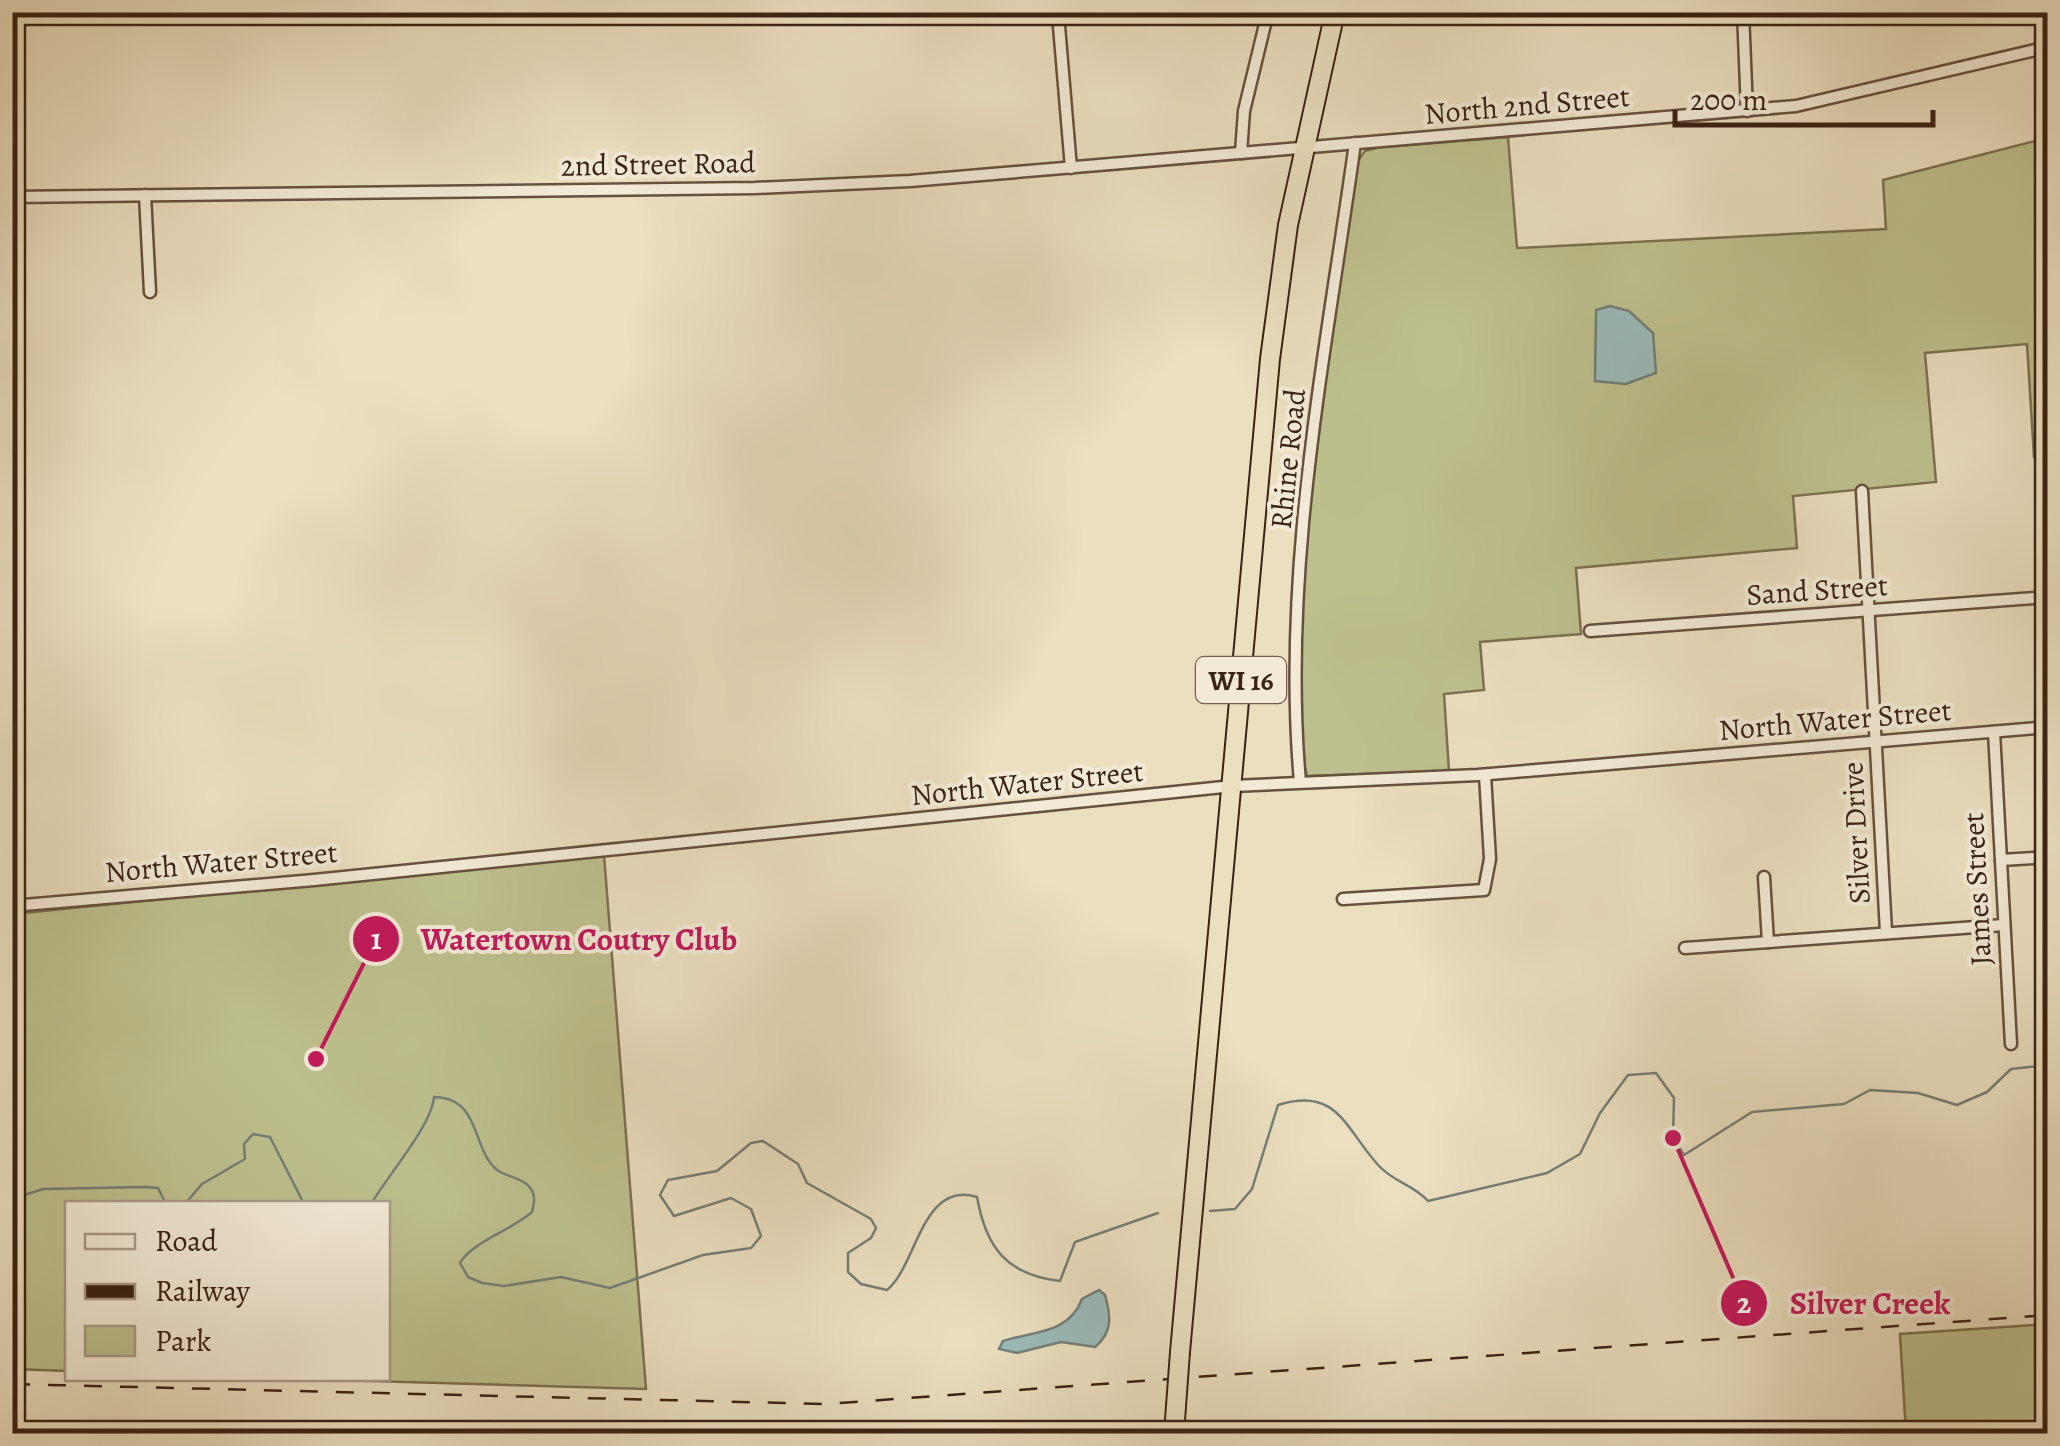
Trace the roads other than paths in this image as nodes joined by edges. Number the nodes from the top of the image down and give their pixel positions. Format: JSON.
{"nodes":[{"id":1,"x":1054,"y":12,"type":"edge"},
{"id":2,"x":1268,"y":12,"type":"edge"},
{"id":3,"x":1335,"y":12,"type":"edge"},
{"id":4,"x":1743,"y":12,"type":"edge"},
{"id":5,"x":2048,"y":48,"type":"edge"},
{"id":6,"x":1747,"y":111,"type":"junction"},
{"id":7,"x":1355,"y":143,"type":"junction"},
{"id":8,"x":1303,"y":148,"type":"junction"},
{"id":9,"x":1241,"y":153,"type":"junction"},
{"id":10,"x":1072,"y":168,"type":"junction"},
{"id":11,"x":145,"y":195,"type":"junction"},
{"id":12,"x":12,"y":197,"type":"edge"},
{"id":13,"x":150,"y":292,"type":"dead end"},
{"id":14,"x":1862,"y":491,"type":"dead end"},
{"id":15,"x":2048,"y":598,"type":"edge"},
{"id":16,"x":1868,"y":612,"type":"junction"},
{"id":17,"x":1590,"y":631,"type":"dead end"},
{"id":18,"x":2048,"y":728,"type":"edge"},
{"id":19,"x":1994,"y":732,"type":"junction"},
{"id":20,"x":1876,"y":741,"type":"junction"},
{"id":21,"x":1484,"y":775,"type":"junction"},
{"id":22,"x":1300,"y":782,"type":"junction"},
{"id":23,"x":1233,"y":786,"type":"junction"},
{"id":24,"x":2048,"y":856,"type":"edge"},
{"id":25,"x":2000,"y":860,"type":"junction"},
{"id":26,"x":1764,"y":877,"type":"dead end"},
{"id":27,"x":1343,"y":899,"type":"dead end"},
{"id":28,"x":12,"y":906,"type":"edge"},
{"id":29,"x":2004,"y":925,"type":"junction"},
{"id":30,"x":1886,"y":932,"type":"junction"},
{"id":31,"x":1768,"y":942,"type":"junction"},
{"id":32,"x":1685,"y":948,"type":"dead end"},
{"id":33,"x":2011,"y":1044,"type":"dead end"},
{"id":34,"x":1174,"y":1434,"type":"edge"}],
"edges":[{"from":1,"to":10,"type":"street"},
{"from":2,"to":9,"type":"street"},
{"from":3,"to":8,"type":"highway","number":"WI 16"},
{"from":4,"to":6,"type":"street"},
{"from":5,"to":6,"type":"street","name":"North 2nd Street"},
{"from":6,"to":7,"type":"street","name":"North 2nd Street"},
{"from":7,"to":8,"type":"street","name":"North 2nd Street"},
{"from":7,"to":22,"type":"street","name":"Rhine Road"},
{"from":8,"to":9,"type":"street","name":"2nd Street Road"},
{"from":8,"to":23,"type":"highway","number":"WI 16"},
{"from":9,"to":10,"type":"street","name":"2nd Street Road"},
{"from":10,"to":11,"type":"street","name":"2nd Street Road"},
{"from":11,"to":12,"type":"street","name":"2nd Street Road"},
{"from":11,"to":13,"type":"street"},
{"from":14,"to":16,"type":"street","name":"Silver Drive"},
{"from":15,"to":16,"type":"street","name":"Sand Street"},
{"from":16,"to":17,"type":"street","name":"Sand Street"},
{"from":16,"to":20,"type":"street","name":"Silver Drive"},
{"from":18,"to":19,"type":"street","name":"North Water Street"},
{"from":19,"to":20,"type":"street","name":"North Water Street"},
{"from":19,"to":25,"type":"street","name":"James Street"},
{"from":20,"to":21,"type":"street","name":"North Water Street"},
{"from":20,"to":30,"type":"street","name":"Silver Drive"},
{"from":21,"to":22,"type":"street","name":"North Water Street"},
{"from":21,"to":27,"type":"street"},
{"from":22,"to":23,"type":"street","name":"North Water Street"},
{"from":23,"to":28,"type":"street","name":"North Water Street"},
{"from":23,"to":34,"type":"highway","number":"WI 16","bridge":true},
{"from":24,"to":25,"type":"street"},
{"from":25,"to":29,"type":"street","name":"James Street"},
{"from":26,"to":31,"type":"street"},
{"from":29,"to":30,"type":"street"},
{"from":29,"to":33,"type":"street","name":"James Street"},
{"from":30,"to":31,"type":"street"},
{"from":31,"to":32,"type":"street"}]}
